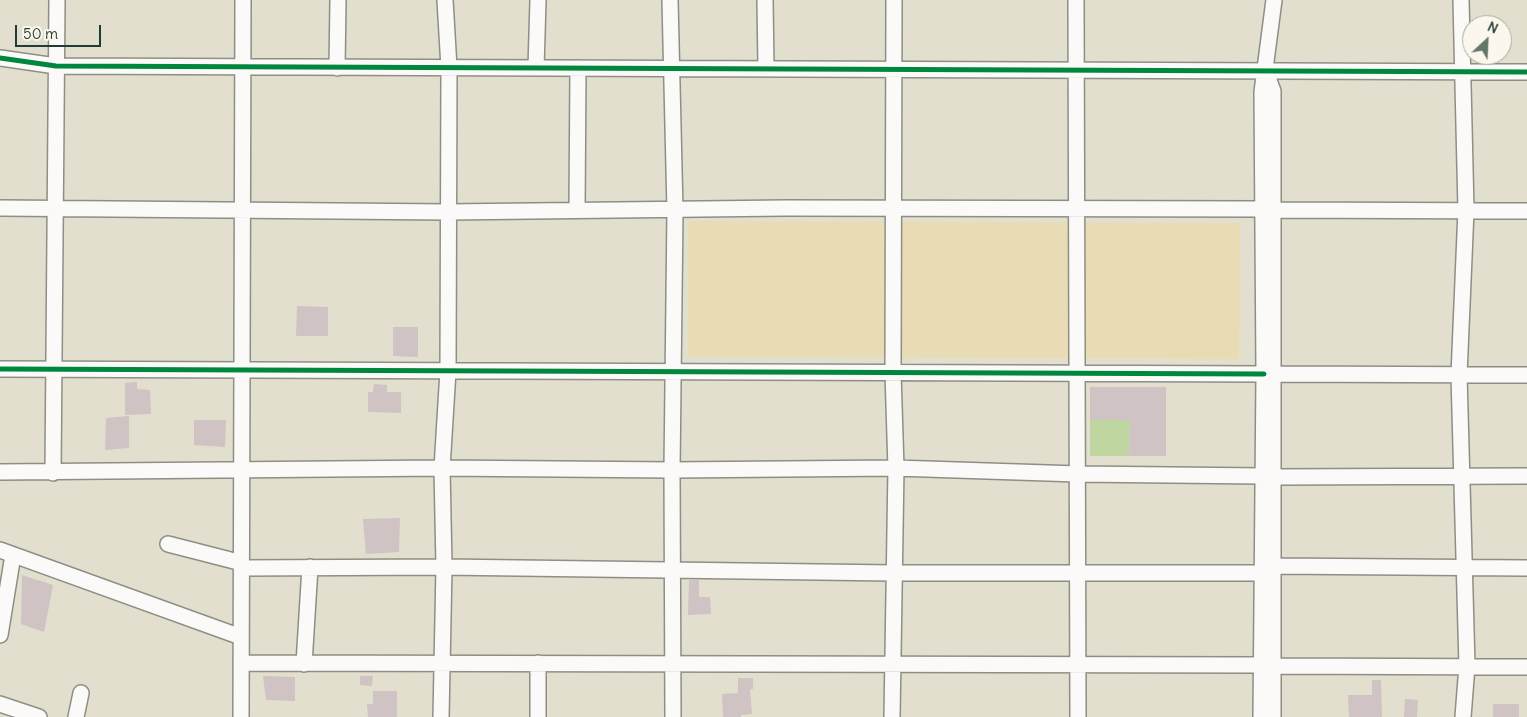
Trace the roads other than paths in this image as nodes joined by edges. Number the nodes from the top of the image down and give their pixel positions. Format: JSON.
{"nodes":[{"id":1,"x":57,"y":0,"type":"edge"},
{"id":2,"x":243,"y":0,"type":"edge"},
{"id":3,"x":338,"y":0,"type":"edge"},
{"id":4,"x":445,"y":0,"type":"edge"},
{"id":5,"x":538,"y":0,"type":"edge"},
{"id":6,"x":670,"y":0,"type":"edge"},
{"id":7,"x":765,"y":0,"type":"edge"},
{"id":8,"x":894,"y":0,"type":"edge"},
{"id":9,"x":1076,"y":0,"type":"edge"},
{"id":10,"x":1274,"y":0,"type":"edge"},
{"id":11,"x":1461,"y":0,"type":"edge"},
{"id":12,"x":0,"y":58,"type":"edge"},
{"id":13,"x":56,"y":66,"type":"junction"},
{"id":14,"x":243,"y":67,"type":"junction"},
{"id":15,"x":337,"y":68,"type":"junction"},
{"id":16,"x":449,"y":68,"type":"junction"},
{"id":17,"x":536,"y":68,"type":"junction"},
{"id":18,"x":578,"y":68,"type":"junction"},
{"id":19,"x":671,"y":69,"type":"junction"},
{"id":20,"x":766,"y":69,"type":"junction"},
{"id":21,"x":894,"y":70,"type":"junction"},
{"id":22,"x":1078,"y":70,"type":"junction"},
{"id":23,"x":1266,"y":71,"type":"junction"},
{"id":24,"x":1462,"y":72,"type":"junction"},
{"id":25,"x":1527,"y":72,"type":"edge"},
{"id":26,"x":0,"y":208,"type":"edge"},
{"id":27,"x":894,"y":208,"type":"junction"},
{"id":28,"x":55,"y":209,"type":"junction"},
{"id":29,"x":1269,"y":209,"type":"junction"},
{"id":30,"x":577,"y":210,"type":"junction"},
{"id":31,"x":676,"y":210,"type":"junction"},
{"id":32,"x":1078,"y":210,"type":"junction"},
{"id":33,"x":1466,"y":210,"type":"junction"},
{"id":34,"x":243,"y":211,"type":"junction"},
{"id":35,"x":1527,"y":211,"type":"edge"},
{"id":36,"x":448,"y":212,"type":"junction"},
{"id":37,"x":0,"y":369,"type":"edge"},
{"id":38,"x":54,"y":369,"type":"junction"},
{"id":39,"x":242,"y":370,"type":"junction"},
{"id":40,"x":448,"y":371,"type":"junction"},
{"id":41,"x":674,"y":372,"type":"junction"},
{"id":42,"x":893,"y":373,"type":"junction"},
{"id":43,"x":1078,"y":374,"type":"junction"},
{"id":44,"x":1270,"y":374,"type":"junction"},
{"id":45,"x":1459,"y":375,"type":"junction"},
{"id":46,"x":1527,"y":375,"type":"edge"},
{"id":47,"x":442,"y":468,"type":"junction"},
{"id":48,"x":896,"y":468,"type":"junction"},
{"id":49,"x":672,"y":470,"type":"junction"},
{"id":50,"x":242,"y":471,"type":"junction"},
{"id":51,"x":0,"y":472,"type":"edge"},
{"id":52,"x":52,"y":473,"type":"junction"},
{"id":53,"x":1078,"y":474,"type":"junction"},
{"id":54,"x":1268,"y":476,"type":"junction"},
{"id":55,"x":1463,"y":476,"type":"junction"},
{"id":56,"x":1527,"y":476,"type":"edge"},
{"id":57,"x":168,"y":544,"type":"dead end"},
{"id":58,"x":6,"y":552,"type":"edge"},
{"id":59,"x":242,"y":565,"type":"junction"},
{"id":60,"x":310,"y":566,"type":"junction"},
{"id":61,"x":444,"y":567,"type":"junction"},
{"id":62,"x":1465,"y":568,"type":"junction"},
{"id":63,"x":1527,"y":568,"type":"edge"},
{"id":64,"x":1268,"y":569,"type":"junction"},
{"id":65,"x":673,"y":570,"type":"junction"},
{"id":66,"x":1078,"y":572,"type":"junction"},
{"id":67,"x":893,"y":573,"type":"junction"},
{"id":68,"x":0,"y":635,"type":"edge"},
{"id":69,"x":241,"y":637,"type":"junction"},
{"id":70,"x":241,"y":663,"type":"junction"},
{"id":71,"x":538,"y":663,"type":"junction"},
{"id":72,"x":673,"y":663,"type":"junction"},
{"id":73,"x":304,"y":664,"type":"junction"},
{"id":74,"x":443,"y":664,"type":"junction"},
{"id":75,"x":892,"y":664,"type":"junction"},
{"id":76,"x":1078,"y":665,"type":"junction"},
{"id":77,"x":1267,"y":665,"type":"junction"},
{"id":78,"x":1467,"y":666,"type":"junction"},
{"id":79,"x":1527,"y":667,"type":"edge"},
{"id":80,"x":81,"y":693,"type":"dead end"},
{"id":81,"x":0,"y":704,"type":"edge"},
{"id":82,"x":39,"y":717,"type":"edge"},
{"id":83,"x":76,"y":717,"type":"edge"},
{"id":84,"x":241,"y":717,"type":"edge"},
{"id":85,"x":442,"y":717,"type":"edge"},
{"id":86,"x":538,"y":717,"type":"edge"},
{"id":87,"x":673,"y":717,"type":"edge"},
{"id":88,"x":892,"y":717,"type":"edge"},
{"id":89,"x":1078,"y":717,"type":"edge"},
{"id":90,"x":1261,"y":717,"type":"edge"},
{"id":91,"x":1273,"y":717,"type":"edge"},
{"id":92,"x":1463,"y":717,"type":"edge"}],
"edges":[{"from":1,"to":13,"type":"street"},
{"from":2,"to":14,"type":"street"},
{"from":3,"to":15,"type":"street"},
{"from":4,"to":16,"type":"street"},
{"from":5,"to":17,"type":"street"},
{"from":6,"to":19,"type":"street"},
{"from":7,"to":20,"type":"street"},
{"from":8,"to":21,"type":"street"},
{"from":9,"to":22,"type":"street"},
{"from":10,"to":23,"type":"street"},
{"from":11,"to":24,"type":"street"},
{"from":12,"to":13,"type":"street"},
{"from":13,"to":14,"type":"street"},
{"from":13,"to":28,"type":"street"},
{"from":14,"to":15,"type":"street"},
{"from":14,"to":34,"type":"street"},
{"from":15,"to":16,"type":"street"},
{"from":16,"to":17,"type":"street"},
{"from":16,"to":36,"type":"street"},
{"from":17,"to":18,"type":"street"},
{"from":18,"to":19,"type":"street"},
{"from":18,"to":30,"type":"street"},
{"from":19,"to":20,"type":"street"},
{"from":19,"to":31,"type":"street"},
{"from":20,"to":21,"type":"street"},
{"from":21,"to":22,"type":"street"},
{"from":21,"to":27,"type":"street"},
{"from":22,"to":23,"type":"street"},
{"from":22,"to":32,"type":"street"},
{"from":23,"to":24,"type":"street"},
{"from":23,"to":29,"type":"street"},
{"from":24,"to":25,"type":"street"},
{"from":24,"to":33,"type":"street"},
{"from":26,"to":28,"type":"street"},
{"from":27,"to":31,"type":"street"},
{"from":27,"to":32,"type":"street"},
{"from":27,"to":42,"type":"street"},
{"from":28,"to":34,"type":"street"},
{"from":28,"to":38,"type":"street"},
{"from":29,"to":32,"type":"street"},
{"from":29,"to":33,"type":"street"},
{"from":29,"to":44,"type":"street"},
{"from":30,"to":31,"type":"street"},
{"from":30,"to":36,"type":"street"},
{"from":31,"to":41,"type":"street"},
{"from":32,"to":43,"type":"street"},
{"from":33,"to":35,"type":"street"},
{"from":33,"to":45,"type":"street"},
{"from":34,"to":36,"type":"street"},
{"from":34,"to":39,"type":"street"},
{"from":36,"to":40,"type":"street"},
{"from":37,"to":38,"type":"street"},
{"from":38,"to":39,"type":"street"},
{"from":38,"to":52,"type":"street"},
{"from":39,"to":40,"type":"street"},
{"from":39,"to":50,"type":"street"},
{"from":40,"to":41,"type":"street"},
{"from":40,"to":47,"type":"street"},
{"from":41,"to":42,"type":"street"},
{"from":41,"to":49,"type":"street"},
{"from":42,"to":43,"type":"street"},
{"from":42,"to":48,"type":"street"},
{"from":43,"to":44,"type":"street"},
{"from":43,"to":53,"type":"street"},
{"from":44,"to":45,"type":"street"},
{"from":44,"to":54,"type":"street"},
{"from":45,"to":46,"type":"street"},
{"from":45,"to":55,"type":"street"},
{"from":47,"to":49,"type":"street"},
{"from":47,"to":50,"type":"street"},
{"from":47,"to":61,"type":"street"},
{"from":48,"to":49,"type":"street"},
{"from":48,"to":53,"type":"street"},
{"from":48,"to":67,"type":"street"},
{"from":49,"to":65,"type":"street"},
{"from":50,"to":52,"type":"street"},
{"from":50,"to":59,"type":"street"},
{"from":51,"to":52,"type":"street"},
{"from":53,"to":54,"type":"street"},
{"from":53,"to":66,"type":"street"},
{"from":54,"to":55,"type":"street"},
{"from":54,"to":64,"type":"street"},
{"from":55,"to":56,"type":"street"},
{"from":55,"to":62,"type":"street"},
{"from":57,"to":59,"type":"street"},
{"from":58,"to":68,"type":"street"},
{"from":58,"to":69,"type":"street"},
{"from":59,"to":60,"type":"street"},
{"from":59,"to":69,"type":"street"},
{"from":60,"to":61,"type":"street"},
{"from":60,"to":73,"type":"street"},
{"from":61,"to":65,"type":"street"},
{"from":61,"to":74,"type":"street"},
{"from":62,"to":63,"type":"street"},
{"from":62,"to":64,"type":"street"},
{"from":62,"to":78,"type":"street"},
{"from":64,"to":66,"type":"street"},
{"from":64,"to":77,"type":"street"},
{"from":65,"to":67,"type":"street"},
{"from":65,"to":72,"type":"street"},
{"from":66,"to":67,"type":"street"},
{"from":66,"to":76,"type":"street"},
{"from":67,"to":75,"type":"street"},
{"from":69,"to":70,"type":"street"},
{"from":70,"to":73,"type":"street"},
{"from":70,"to":84,"type":"street"},
{"from":71,"to":72,"type":"street"},
{"from":71,"to":74,"type":"street"},
{"from":71,"to":86,"type":"street"},
{"from":72,"to":75,"type":"street"},
{"from":72,"to":87,"type":"street"},
{"from":73,"to":74,"type":"street"},
{"from":74,"to":85,"type":"street"},
{"from":75,"to":76,"type":"street"},
{"from":75,"to":88,"type":"street"},
{"from":76,"to":77,"type":"street"},
{"from":76,"to":89,"type":"street"},
{"from":77,"to":78,"type":"street"},
{"from":77,"to":90,"type":"street"},
{"from":77,"to":91,"type":"street"},
{"from":78,"to":79,"type":"street"},
{"from":78,"to":92,"type":"street"},
{"from":80,"to":83,"type":"street"},
{"from":81,"to":82,"type":"street"}]}
